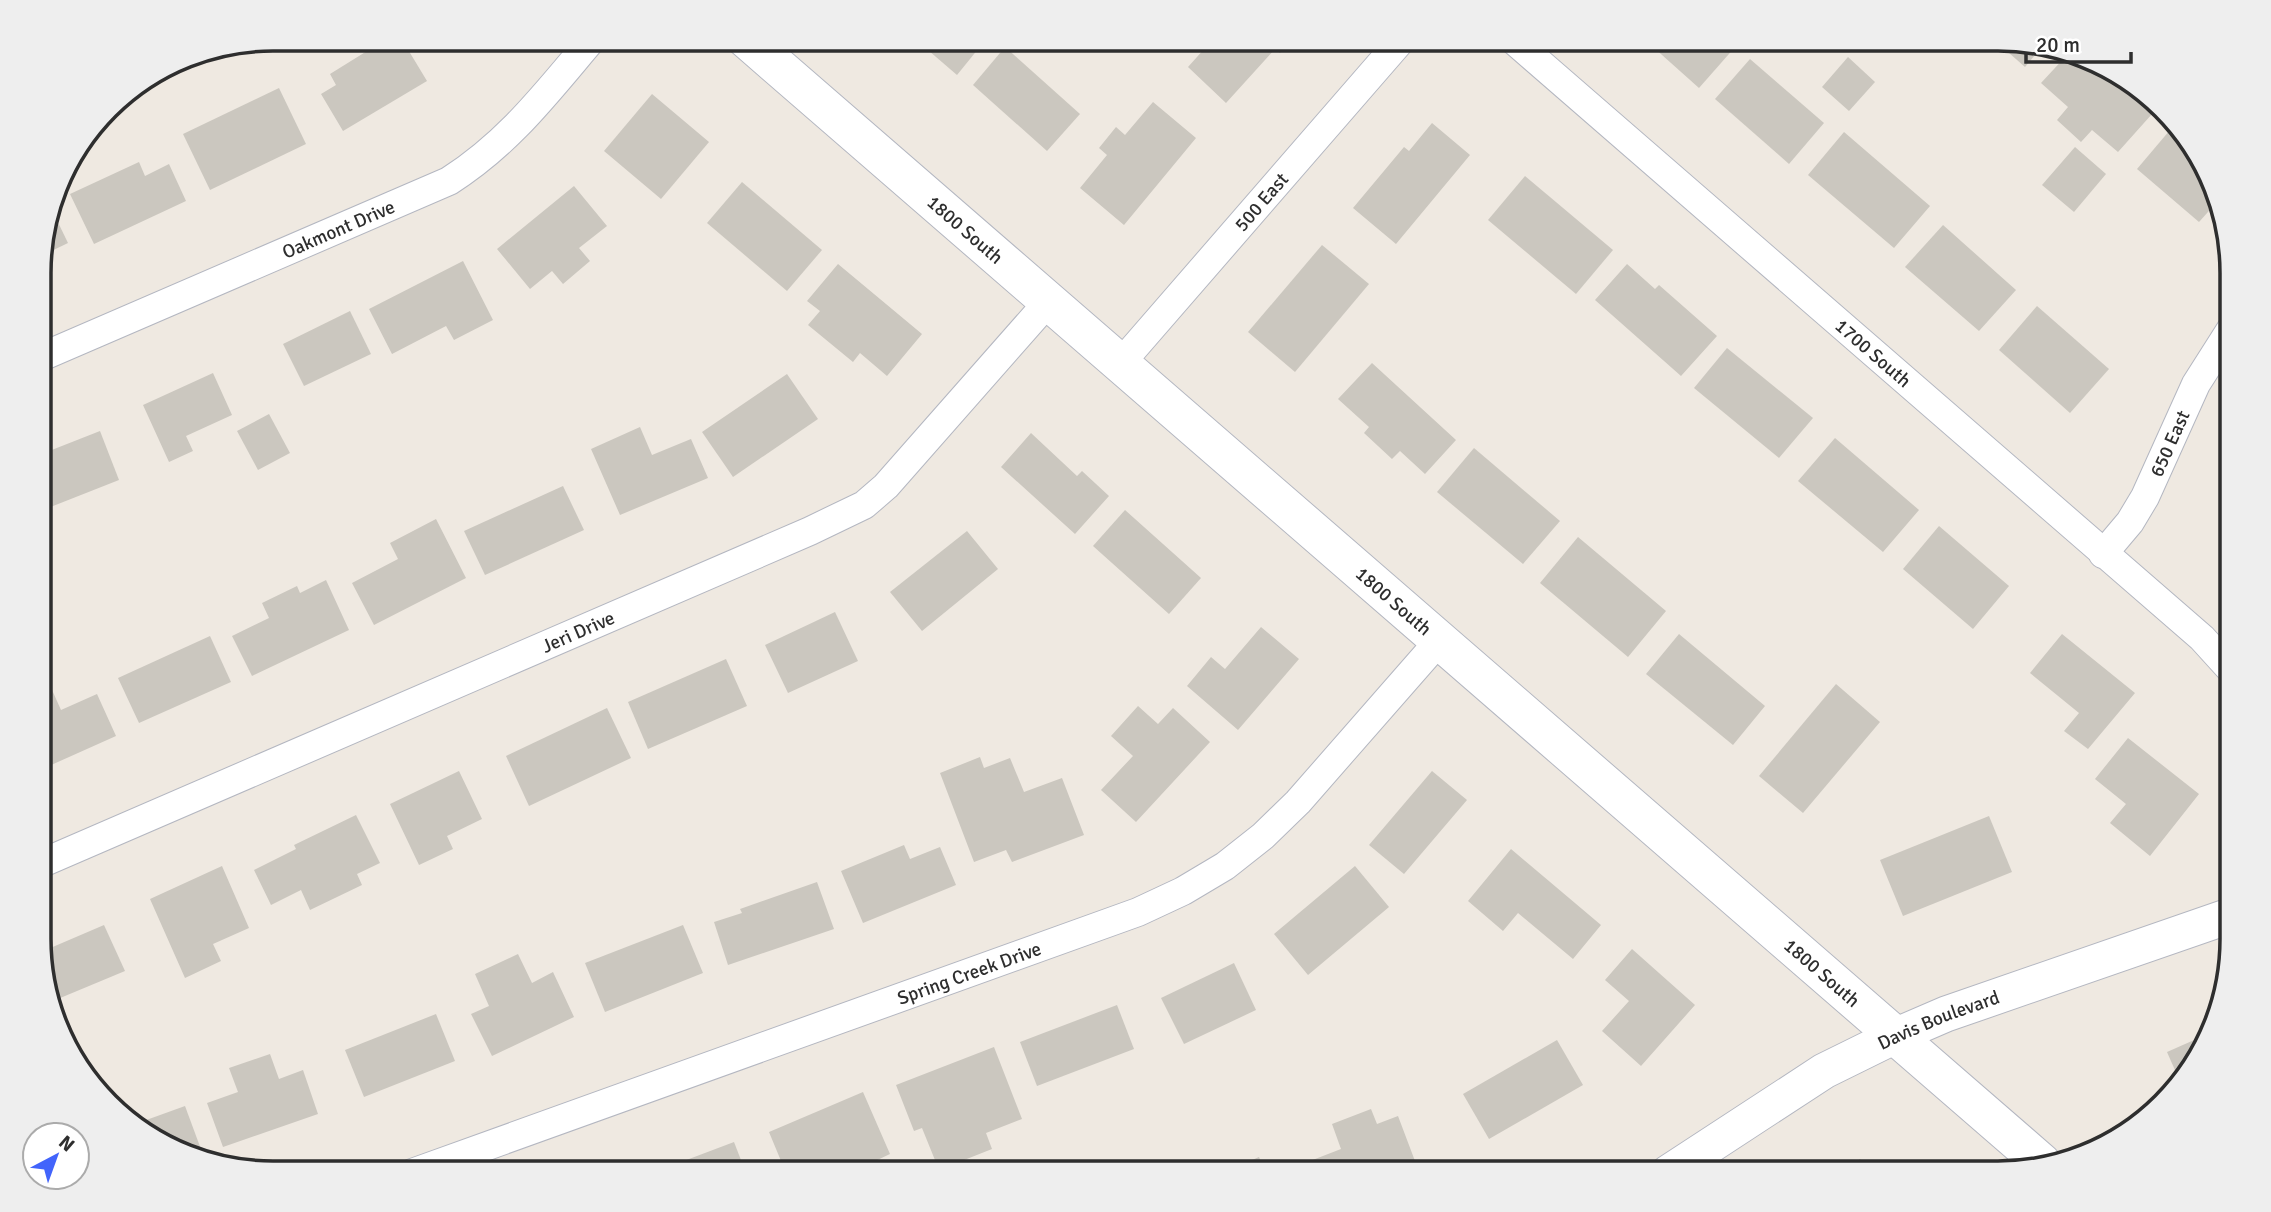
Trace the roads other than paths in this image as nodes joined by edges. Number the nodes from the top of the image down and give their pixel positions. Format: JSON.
{"nodes":[{"id":1,"x":581,"y":51,"type":"edge"},
{"id":2,"x":760,"y":51,"type":"edge"},
{"id":3,"x":1392,"y":51,"type":"edge"},
{"id":4,"x":1526,"y":51,"type":"edge"},
{"id":5,"x":1048,"y":302,"type":"junction"},
{"id":6,"x":2220,"y":346,"type":"edge"},
{"id":7,"x":51,"y":353,"type":"edge"},
{"id":8,"x":1120,"y":364,"type":"junction"},
{"id":9,"x":2103,"y":554,"type":"junction"},
{"id":10,"x":1439,"y":641,"type":"junction"},
{"id":11,"x":2220,"y":657,"type":"edge"},
{"id":12,"x":51,"y":859,"type":"edge"},
{"id":13,"x":2220,"y":919,"type":"edge"},
{"id":14,"x":1895,"y":1036,"type":"junction"},
{"id":15,"x":2036,"y":1158,"type":"edge"},
{"id":16,"x":445,"y":1161,"type":"edge"},
{"id":17,"x":1686,"y":1161,"type":"edge"}],
"edges":[{"from":1,"to":7,"type":"street","name":"Oakmont Drive"},
{"from":2,"to":5,"type":"main road","name":"1800 South"},
{"from":3,"to":8,"type":"street","name":"500 East"},
{"from":4,"to":9,"type":"street","name":"1700 South"},
{"from":5,"to":8,"type":"main road","name":"1800 South"},
{"from":5,"to":12,"type":"street","name":"Jeri Drive"},
{"from":6,"to":9,"type":"street","name":"650 East"},
{"from":8,"to":10,"type":"main road","name":"1800 South"},
{"from":9,"to":11,"type":"street","name":"1700 South"},
{"from":10,"to":14,"type":"main road","name":"1800 South"},
{"from":10,"to":16,"type":"street","name":"Spring Creek Drive"},
{"from":13,"to":14,"type":"street","name":"Davis Boulevard"},
{"from":14,"to":15,"type":"main road","name":"1800 South"},
{"from":14,"to":17,"type":"street","name":"Davis Boulevard"}]}
